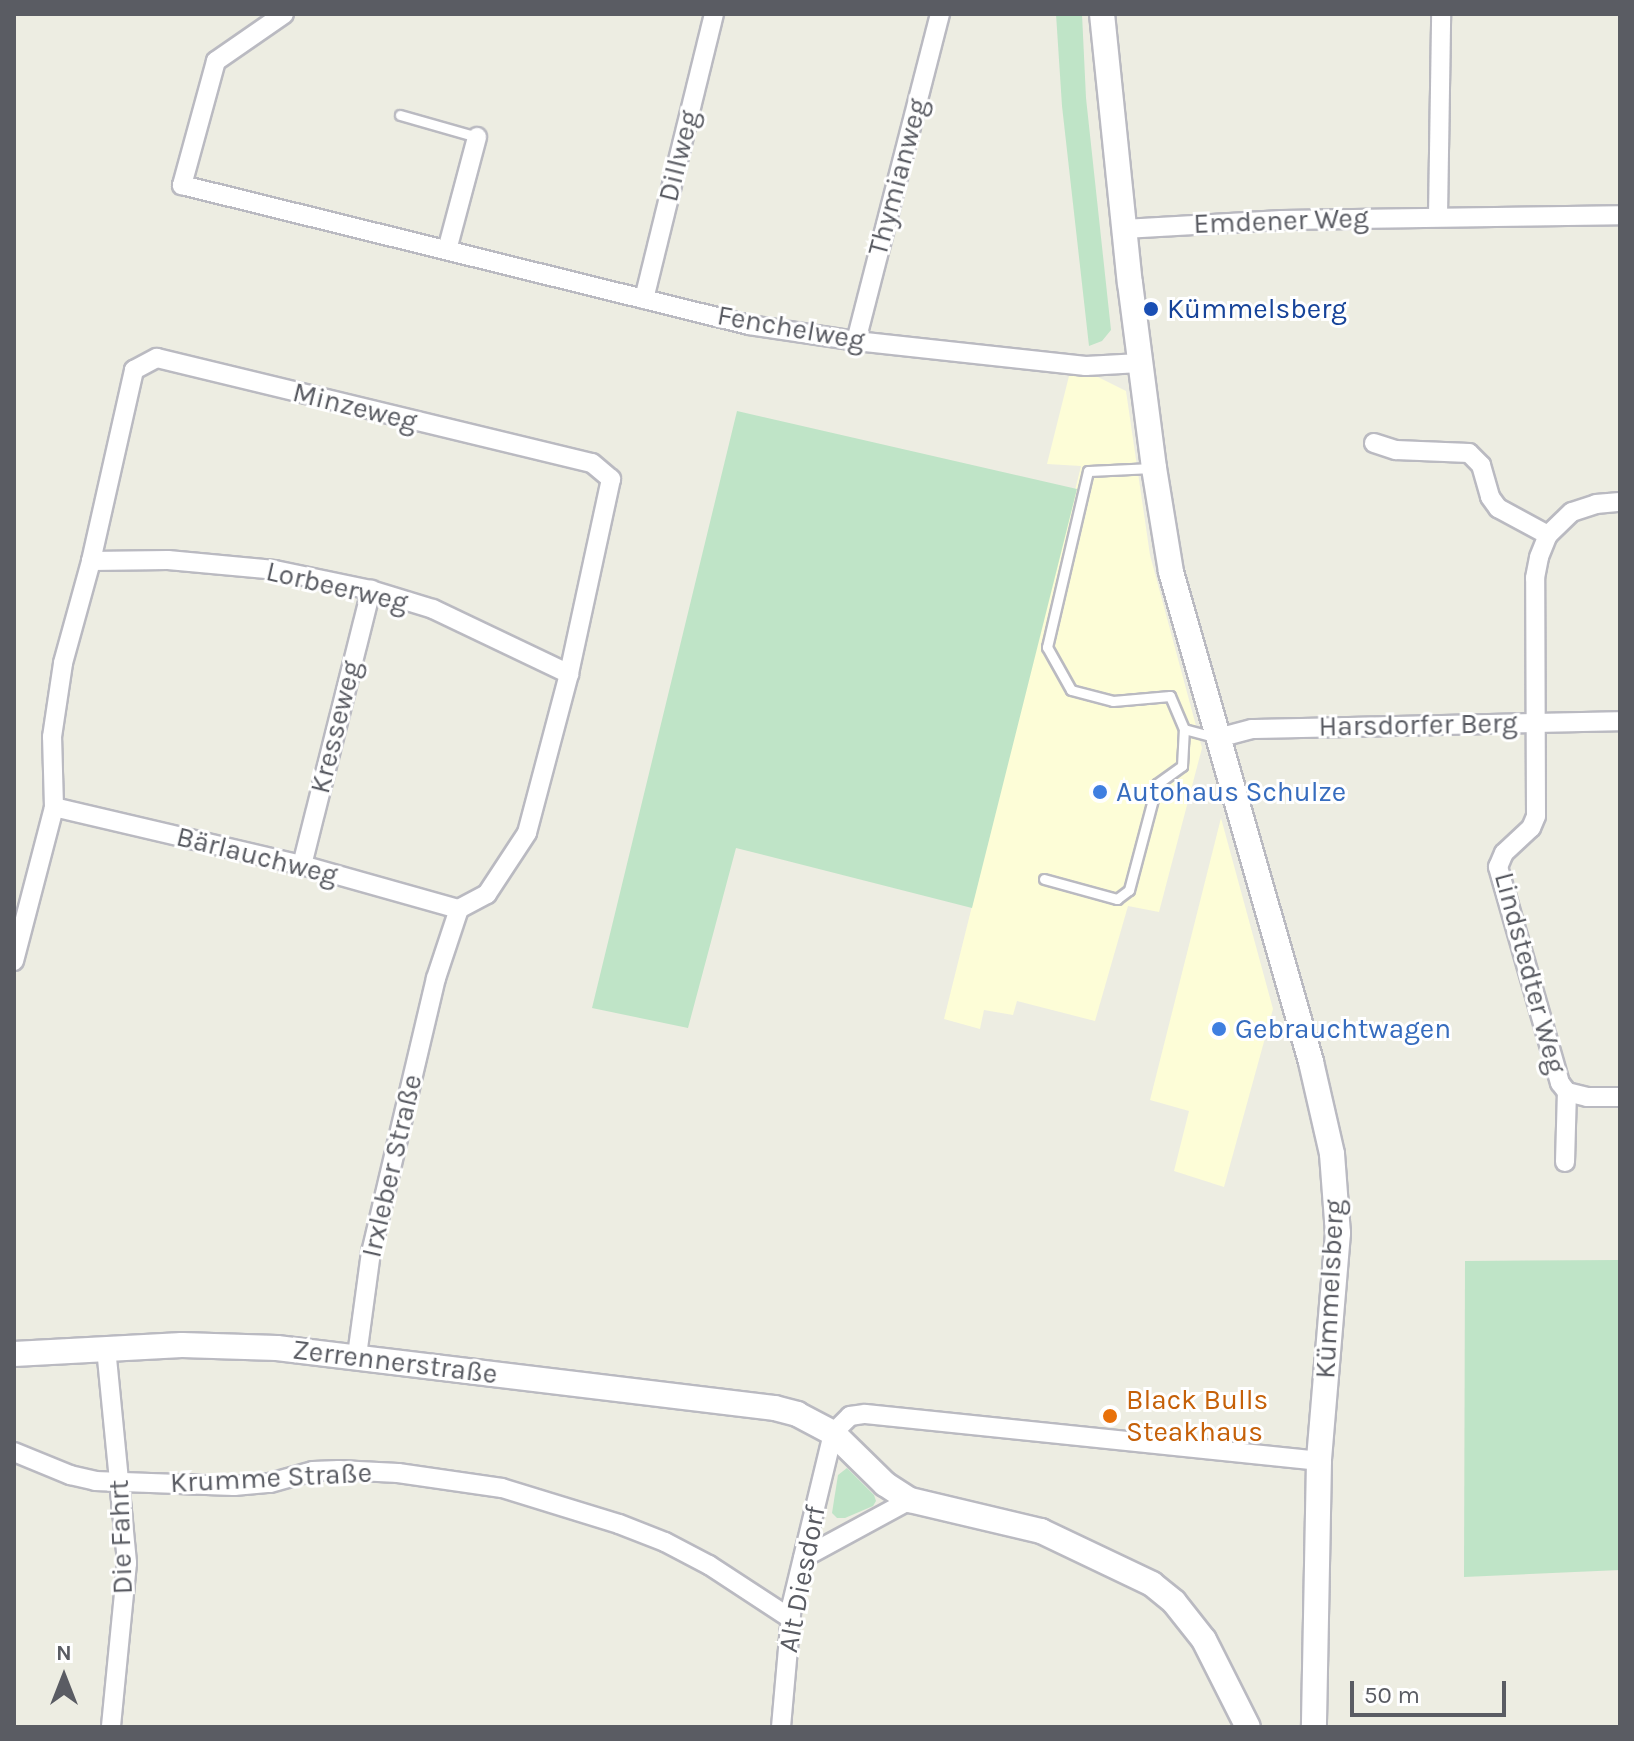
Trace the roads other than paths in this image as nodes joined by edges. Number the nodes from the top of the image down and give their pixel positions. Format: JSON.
{"nodes":[{"id":1,"x":284,"y":14,"type":"edge"},
{"id":2,"x":714,"y":14,"type":"edge"},
{"id":3,"x":940,"y":14,"type":"edge"},
{"id":4,"x":1102,"y":14,"type":"edge"},
{"id":5,"x":1441,"y":14,"type":"edge"},
{"id":6,"x":400,"y":115,"type":"dead end"},
{"id":7,"x":477,"y":137,"type":"joint"},
{"id":8,"x":1620,"y":215,"type":"edge"},
{"id":9,"x":1438,"y":216,"type":"junction"},
{"id":10,"x":1124,"y":229,"type":"junction"},
{"id":11,"x":447,"y":250,"type":"junction"},
{"id":12,"x":644,"y":299,"type":"junction"},
{"id":13,"x":856,"y":341,"type":"junction"},
{"id":14,"x":1140,"y":363,"type":"junction"},
{"id":15,"x":1374,"y":443,"type":"dead end"},
{"id":16,"x":1154,"y":468,"type":"junction"},
{"id":17,"x":1620,"y":502,"type":"edge"},
{"id":18,"x":1548,"y":535,"type":"junction"},
{"id":19,"x":91,"y":561,"type":"junction"},
{"id":20,"x":371,"y":590,"type":"junction"},
{"id":21,"x":569,"y":674,"type":"junction"},
{"id":22,"x":1620,"y":721,"type":"edge"},
{"id":23,"x":1536,"y":722,"type":"junction"},
{"id":24,"x":1184,"y":729,"type":"junction"},
{"id":25,"x":1218,"y":738,"type":"junction"},
{"id":26,"x":54,"y":807,"type":"junction"},
{"id":27,"x":302,"y":865,"type":"junction"},
{"id":28,"x":1044,"y":879,"type":"dead end"},
{"id":29,"x":459,"y":909,"type":"junction"},
{"id":30,"x":14,"y":961,"type":"edge"},
{"id":31,"x":1567,"y":1092,"type":"junction"},
{"id":32,"x":1620,"y":1097,"type":"edge"},
{"id":33,"x":1565,"y":1162,"type":"dead end"},
{"id":34,"x":106,"y":1348,"type":"junction"},
{"id":35,"x":14,"y":1354,"type":"edge"},
{"id":36,"x":357,"y":1356,"type":"junction"},
{"id":37,"x":833,"y":1433,"type":"junction"},
{"id":38,"x":14,"y":1452,"type":"edge"},
{"id":39,"x":1319,"y":1461,"type":"junction"},
{"id":40,"x":120,"y":1481,"type":"junction"},
{"id":41,"x":910,"y":1500,"type":"junction"},
{"id":42,"x":803,"y":1558,"type":"junction"},
{"id":43,"x":790,"y":1618,"type":"junction"},
{"id":44,"x":111,"y":1727,"type":"edge"},
{"id":45,"x":781,"y":1727,"type":"edge"},
{"id":46,"x":1248,"y":1727,"type":"edge"},
{"id":47,"x":1314,"y":1727,"type":"edge"}],
"edges":[{"from":1,"to":11,"type":"street","name":"Fenchelweg"},
{"from":2,"to":12,"type":"street","name":"Dillweg"},
{"from":3,"to":13,"type":"street","name":"Thymianweg"},
{"from":4,"to":10,"type":"main road","name":"Kümmelsberg"},
{"from":5,"to":9,"type":"street"},
{"from":6,"to":7,"type":"lane"},
{"from":7,"to":11,"type":"street"},
{"from":8,"to":9,"type":"street","name":"Emdener Weg"},
{"from":9,"to":10,"type":"street","name":"Emdener Weg"},
{"from":10,"to":14,"type":"main road","name":"Kümmelsberg"},
{"from":11,"to":12,"type":"street","name":"Fenchelweg"},
{"from":12,"to":13,"type":"street","name":"Fenchelweg"},
{"from":13,"to":14,"type":"street","name":"Fenchelweg"},
{"from":14,"to":16,"type":"main road","name":"Kümmelsberg"},
{"from":15,"to":18,"type":"street"},
{"from":16,"to":24,"type":"lane"},
{"from":16,"to":25,"type":"main road","name":"Kümmelsberg"},
{"from":17,"to":18,"type":"street"},
{"from":18,"to":23,"type":"street","name":"Lindstedter Weg"},
{"from":19,"to":20,"type":"street","name":"Lorbeerweg"},
{"from":19,"to":21,"type":"street","name":"Minzeweg"},
{"from":19,"to":26,"type":"street","name":"Minzeweg"},
{"from":20,"to":21,"type":"street","name":"Lorbeerweg"},
{"from":20,"to":27,"type":"street","name":"Kresseweg"},
{"from":21,"to":29,"type":"street","name":"Minzeweg"},
{"from":22,"to":23,"type":"street","name":"Harsdorfer Berg"},
{"from":23,"to":25,"type":"street","name":"Harsdorfer Berg"},
{"from":23,"to":31,"type":"street","name":"Lindstedter Weg"},
{"from":24,"to":25,"type":"lane"},
{"from":24,"to":28,"type":"lane"},
{"from":25,"to":39,"type":"main road","name":"Kümmelsberg"},
{"from":26,"to":27,"type":"street","name":"Bärlauchweg"},
{"from":26,"to":30,"type":"street","name":"Minzeweg"},
{"from":27,"to":29,"type":"street","name":"Bärlauchweg"},
{"from":29,"to":36,"type":"street","name":"Irxleber Straße"},
{"from":31,"to":32,"type":"street","name":"Lindstedter Weg"},
{"from":31,"to":33,"type":"street","name":"Lindstedter Weg"},
{"from":34,"to":35,"type":"main road","name":"Zerrennerstraße"},
{"from":34,"to":36,"type":"main road","name":"Zerrennerstraße"},
{"from":34,"to":40,"type":"street","name":"Die Fahrt"},
{"from":36,"to":37,"type":"main road","name":"Zerrennerstraße"},
{"from":37,"to":39,"type":"street"},
{"from":37,"to":41,"type":"main road","name":"Zerrennerstraße"},
{"from":37,"to":42,"type":"street","name":"Alt Diesdorf"},
{"from":38,"to":40,"type":"street","name":"Krumme Straße"},
{"from":39,"to":47,"type":"main road","name":"Kümmelsberg"},
{"from":40,"to":43,"type":"street","name":"Krumme Straße"},
{"from":40,"to":44,"type":"street","name":"Die Fahrt"},
{"from":41,"to":42,"type":"street"},
{"from":41,"to":46,"type":"main road"},
{"from":42,"to":43,"type":"street","name":"Alt Diesdorf"},
{"from":43,"to":45,"type":"street","name":"Alt Diesdorf"}]}
